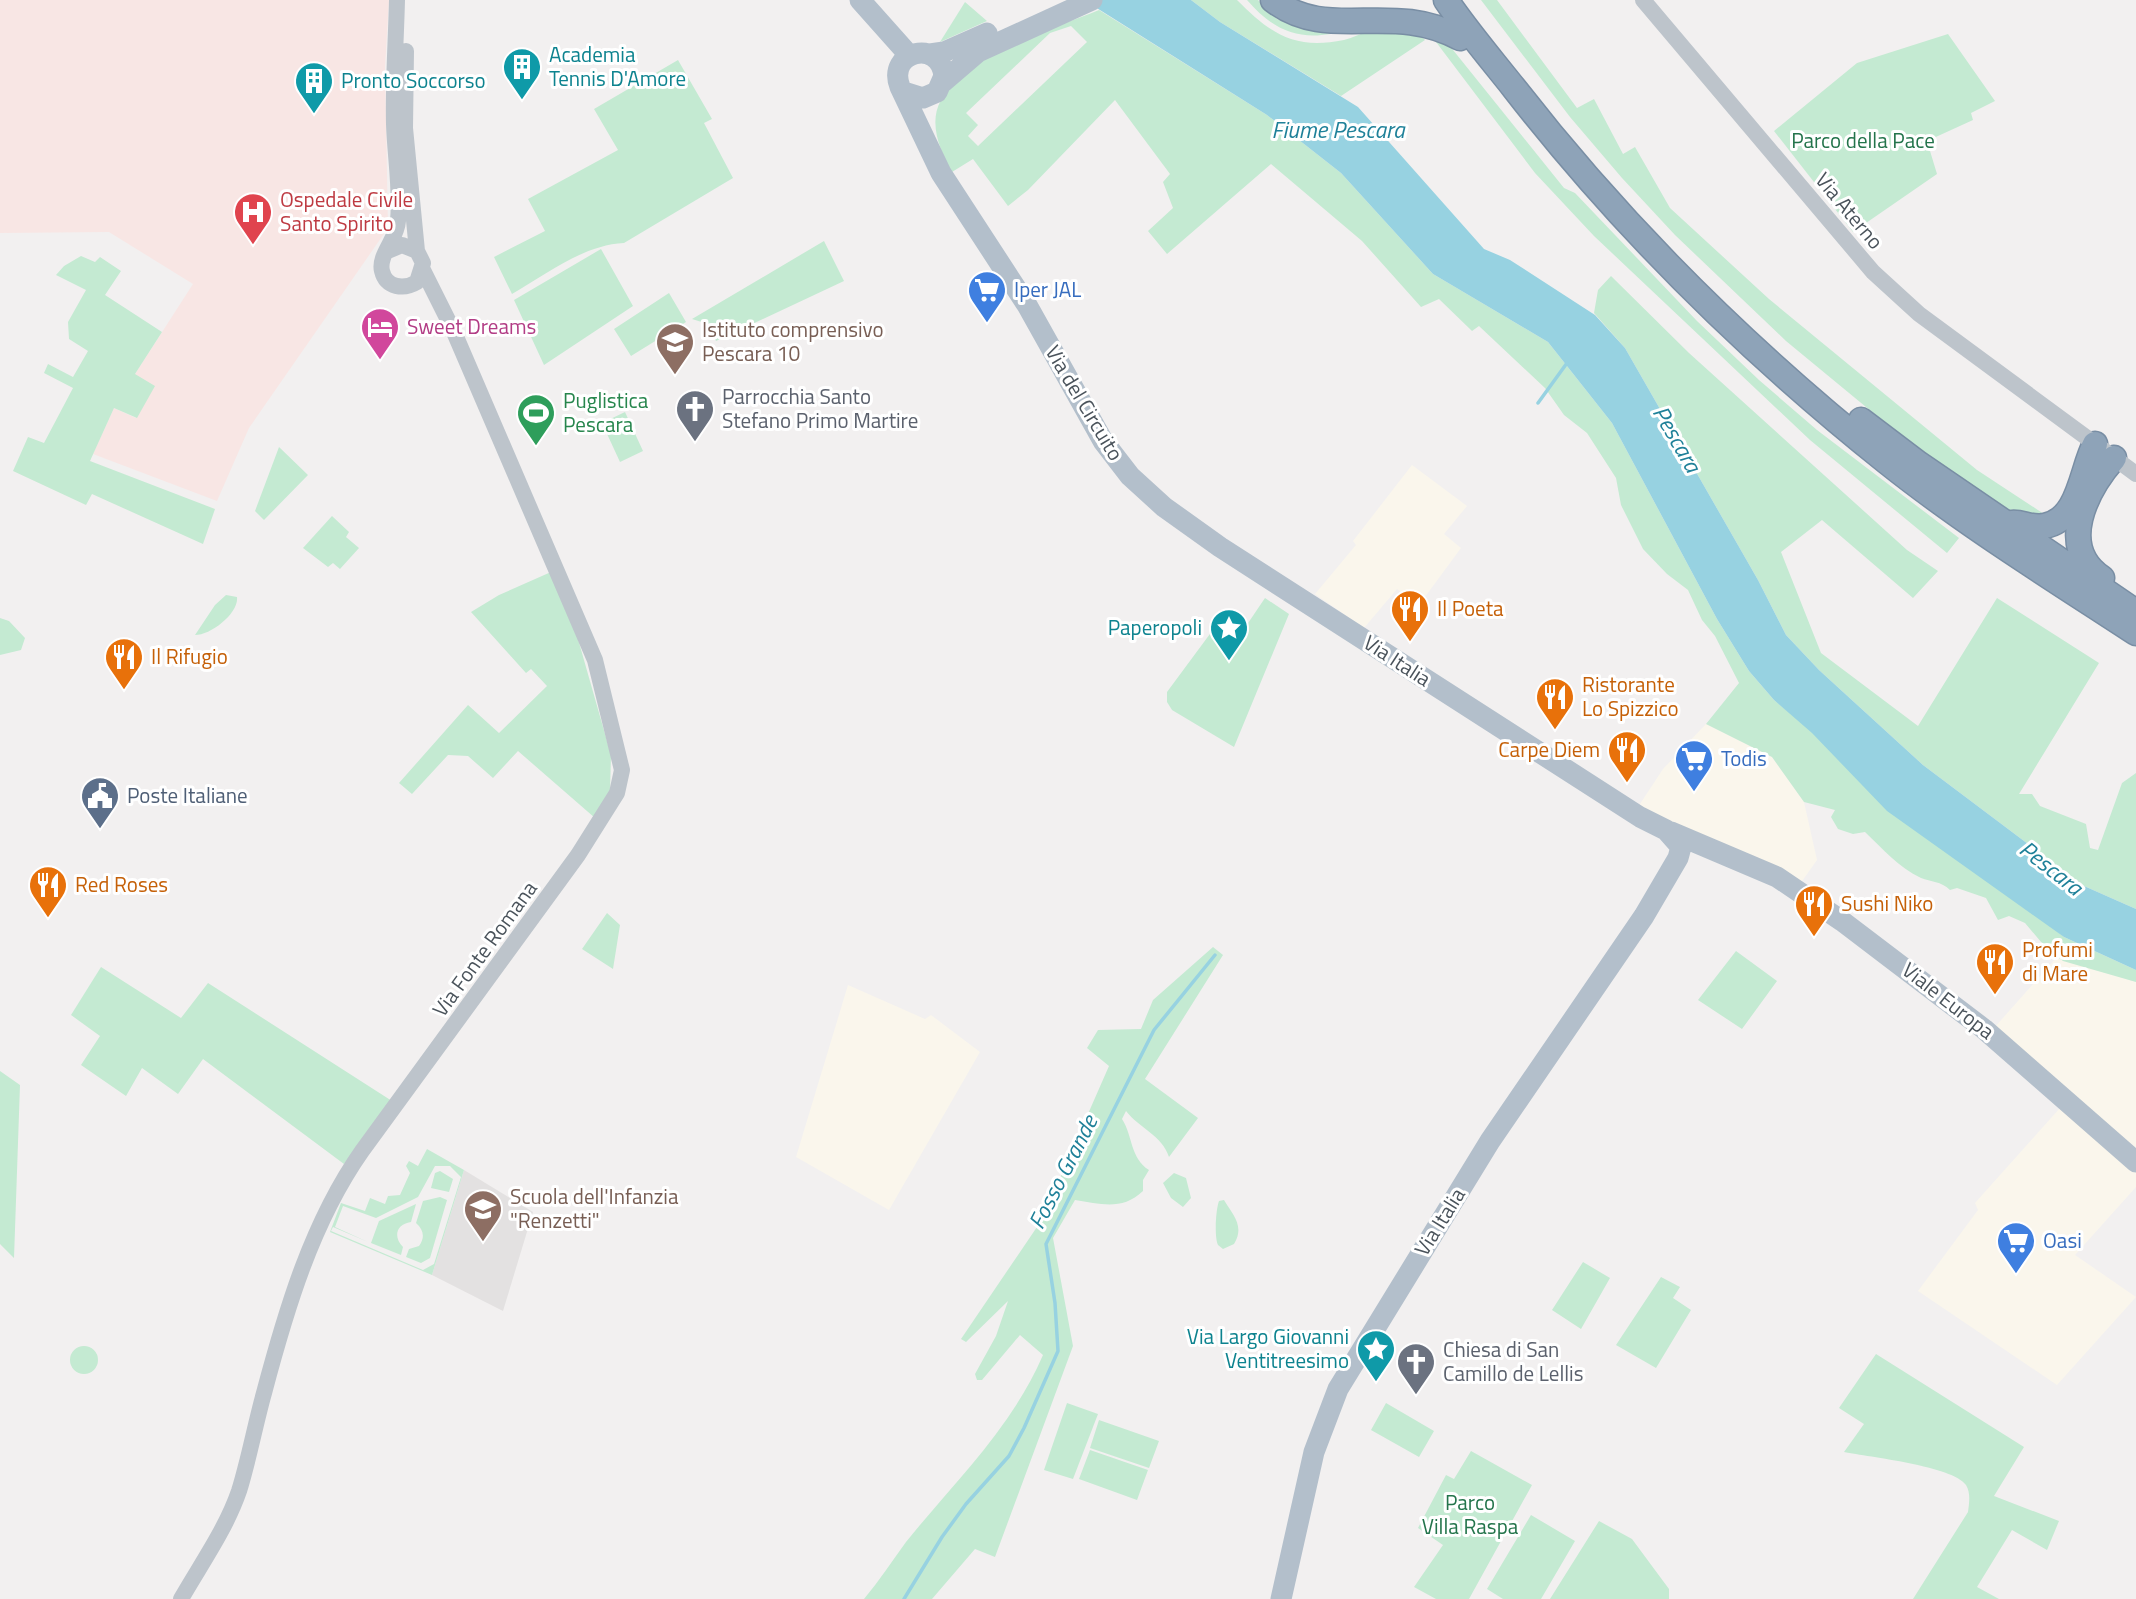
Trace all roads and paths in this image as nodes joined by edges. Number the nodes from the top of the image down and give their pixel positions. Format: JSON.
{"nodes":[{"id":1,"x":397,"y":0,"type":"edge"},
{"id":2,"x":407,"y":0,"type":"edge"},
{"id":3,"x":1062,"y":0,"type":"edge"},
{"id":4,"x":1092,"y":0,"type":"edge"},
{"id":5,"x":1273,"y":0,"type":"edge"},
{"id":6,"x":1446,"y":0,"type":"edge"},
{"id":7,"x":1466,"y":0,"type":"edge"},
{"id":8,"x":1643,"y":0,"type":"edge"},
{"id":9,"x":1344,"y":5,"type":"edge"},
{"id":10,"x":866,"y":8,"type":"edge"},
{"id":11,"x":998,"y":35,"type":"junction"},
{"id":12,"x":401,"y":59,"type":"junction"},
{"id":13,"x":912,"y":59,"type":"junction"},
{"id":14,"x":1495,"y":65,"type":"junction"},
{"id":15,"x":936,"y":89,"type":"junction"},
{"id":16,"x":904,"y":92,"type":"junction"},
{"id":17,"x":933,"y":156,"type":"junction"},
{"id":18,"x":388,"y":251,"type":"junction"},
{"id":19,"x":417,"y":251,"type":"junction"},
{"id":20,"x":423,"y":270,"type":"junction"},
{"id":21,"x":408,"y":286,"type":"junction"},
{"id":22,"x":444,"y":310,"type":"junction"},
{"id":23,"x":2104,"y":451,"type":"junction"},
{"id":24,"x":2136,"y":474,"type":"edge"},
{"id":25,"x":2006,"y":524,"type":"junction"},
{"id":26,"x":2107,"y":592,"type":"junction"},
{"id":27,"x":2136,"y":612,"type":"edge"},
{"id":28,"x":1329,"y":617,"type":"joint"},
{"id":29,"x":2136,"y":633,"type":"edge"},
{"id":30,"x":1655,"y":827,"type":"junction"},
{"id":31,"x":1693,"y":849,"type":"junction"},
{"id":32,"x":1668,"y":871,"type":"junction"},
{"id":33,"x":2136,"y":1162,"type":"edge"},
{"id":34,"x":181,"y":1599,"type":"edge"},
{"id":35,"x":1281,"y":1599,"type":"edge"}],
"edges":[{"from":1,"to":12,"type":"street"},
{"from":2,"to":12,"type":"street"},
{"from":3,"to":11,"type":"main road"},
{"from":4,"to":11,"type":"main road"},
{"from":5,"to":9,"type":"highway"},
{"from":6,"to":14,"type":"highway"},
{"from":7,"to":25,"type":"highway"},
{"from":8,"to":23,"type":"street","name":"Via Aterno"},
{"from":9,"to":14,"type":"highway"},
{"from":10,"to":13,"type":"main road"},
{"from":11,"to":13,"type":"main road"},
{"from":11,"to":15,"type":"main road"},
{"from":12,"to":18,"type":"street"},
{"from":12,"to":19,"type":"street"},
{"from":13,"to":15,"type":"main road"},
{"from":13,"to":16,"type":"main road"},
{"from":14,"to":29,"type":"highway"},
{"from":15,"to":16,"type":"main road"},
{"from":15,"to":17,"type":"main road","name":"Via del Circuito"},
{"from":16,"to":17,"type":"main road","name":"Via del Circuito"},
{"from":17,"to":28,"type":"main road","name":"Via del Circuito"},
{"from":18,"to":19,"type":"street"},
{"from":18,"to":21,"type":"street"},
{"from":19,"to":20,"type":"street"},
{"from":20,"to":21,"type":"street"},
{"from":20,"to":22,"type":"street","name":"Via Fonte Romana"},
{"from":21,"to":22,"type":"street","name":"Via Fonte Romana"},
{"from":22,"to":34,"type":"street","name":"Via Fonte Romana"},
{"from":23,"to":24,"type":"street","name":"Via Aterno"},
{"from":23,"to":25,"type":"highway"},
{"from":23,"to":26,"type":"highway"},
{"from":25,"to":26,"type":"highway"},
{"from":26,"to":27,"type":"highway"},
{"from":28,"to":30,"type":"main road","name":"Via Italia"},
{"from":30,"to":31,"type":"main road","name":"Viale Europa"},
{"from":30,"to":32,"type":"main road"},
{"from":31,"to":32,"type":"main road"},
{"from":31,"to":33,"type":"main road","name":"Viale Europa"},
{"from":32,"to":35,"type":"main road","name":"Via Italia"}]}
